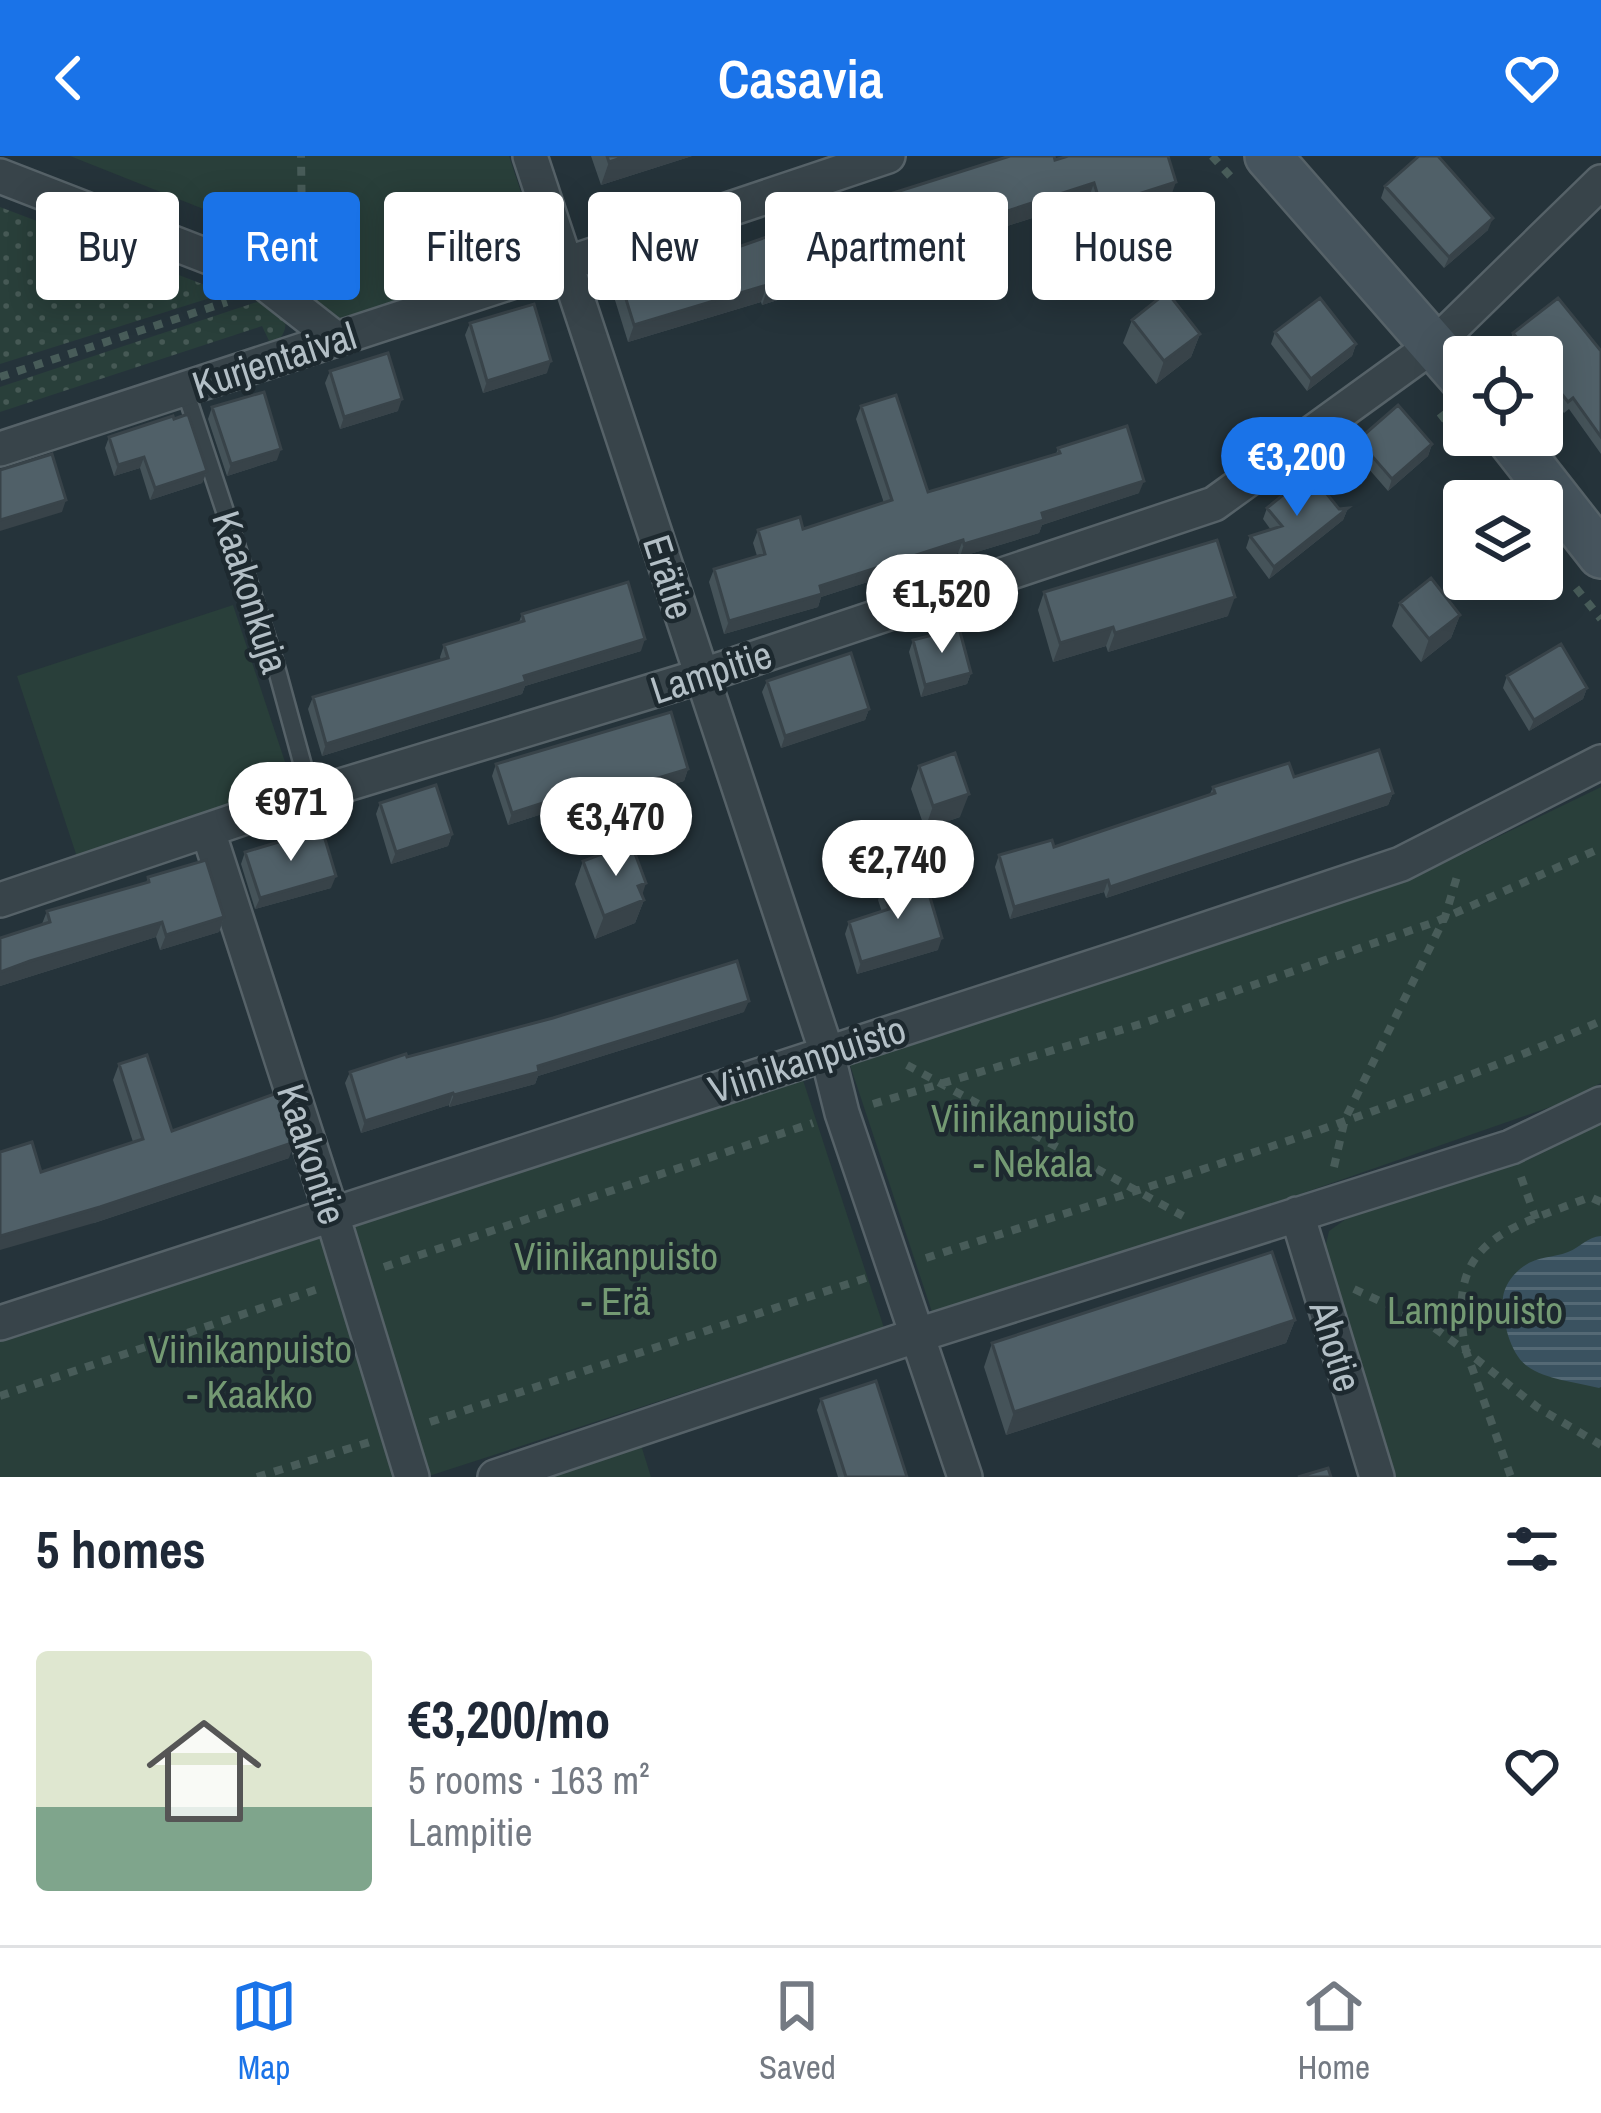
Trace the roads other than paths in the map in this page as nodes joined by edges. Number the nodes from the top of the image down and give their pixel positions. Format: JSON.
{"nodes":[{"id":1,"x":530,"y":156,"type":"edge"},
{"id":2,"x":888,"y":156,"type":"edge"},
{"id":3,"x":1268,"y":156,"type":"edge"},
{"id":4,"x":0,"y":176,"type":"edge"},
{"id":5,"x":1601,"y":182,"type":"edge"},
{"id":6,"x":566,"y":264,"type":"junction"},
{"id":7,"x":336,"y":339,"type":"junction"},
{"id":8,"x":1435,"y":344,"type":"junction"},
{"id":9,"x":1443,"y":354,"type":"edge"},
{"id":10,"x":185,"y":390,"type":"junction"},
{"id":11,"x":0,"y":448,"type":"edge"},
{"id":12,"x":1523,"y":456,"type":"edge"},
{"id":13,"x":1601,"y":555,"type":"edge"},
{"id":14,"x":701,"y":676,"type":"junction"},
{"id":15,"x":1601,"y":762,"type":"edge"},
{"id":16,"x":311,"y":795,"type":"junction"},
{"id":17,"x":208,"y":831,"type":"junction"},
{"id":18,"x":0,"y":899,"type":"edge"},
{"id":19,"x":827,"y":1053,"type":"junction"},
{"id":20,"x":1601,"y":1104,"type":"edge"},
{"id":21,"x":1313,"y":1209,"type":"junction"},
{"id":22,"x":332,"y":1215,"type":"junction"},
{"id":23,"x":0,"y":1323,"type":"edge"},
{"id":24,"x":918,"y":1335,"type":"junction"},
{"id":25,"x":412,"y":1477,"type":"edge"},
{"id":26,"x":495,"y":1477,"type":"edge"},
{"id":27,"x":964,"y":1477,"type":"edge"},
{"id":28,"x":1378,"y":1477,"type":"edge"}],
"edges":[{"from":1,"to":6,"type":"street","name":"Erätie"},
{"from":2,"to":6,"type":"street","name":"Kurjentaival"},
{"from":3,"to":8,"type":"main road"},
{"from":4,"to":7,"type":"street"},
{"from":5,"to":8,"type":"street","name":"Lampitie"},
{"from":6,"to":7,"type":"street","name":"Kurjentaival"},
{"from":6,"to":14,"type":"street","name":"Erätie"},
{"from":7,"to":10,"type":"street","name":"Kurjentaival"},
{"from":8,"to":9,"type":"main road"},
{"from":8,"to":14,"type":"street","name":"Lampitie"},
{"from":10,"to":11,"type":"street","name":"Kurjentaival"},
{"from":10,"to":16,"type":"lane","name":"Kaakonkuja"},
{"from":12,"to":13,"type":"main road"},
{"from":14,"to":16,"type":"street","name":"Lampitie"},
{"from":14,"to":19,"type":"street","name":"Erätie"},
{"from":15,"to":19,"type":"street","name":"Viinikanpuisto"},
{"from":16,"to":17,"type":"street","name":"Lampitie"},
{"from":17,"to":18,"type":"street","name":"Lampitie"},
{"from":17,"to":22,"type":"street","name":"Kaakontie"},
{"from":19,"to":22,"type":"street","name":"Viinikanpuisto"},
{"from":19,"to":24,"type":"street","name":"Erätie"},
{"from":20,"to":21,"type":"street"},
{"from":21,"to":24,"type":"street"},
{"from":21,"to":28,"type":"street","name":"Ahotie"},
{"from":22,"to":23,"type":"street","name":"Viinikanpuisto"},
{"from":22,"to":25,"type":"street","name":"Kaakontie"},
{"from":24,"to":26,"type":"street"},
{"from":24,"to":27,"type":"street","name":"Erätie"}]}
